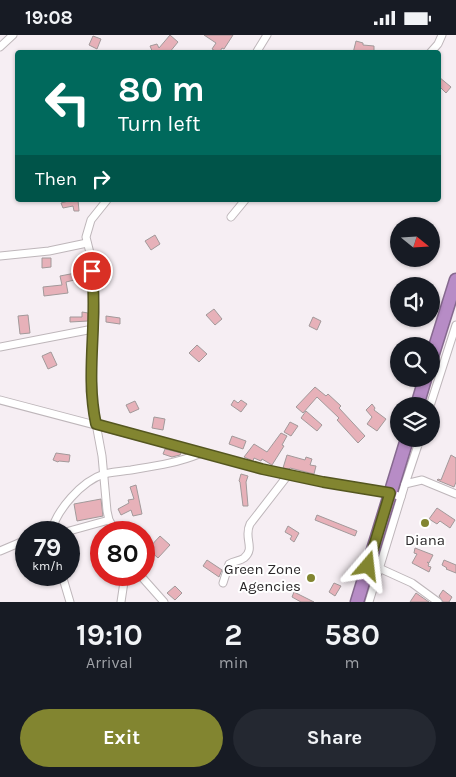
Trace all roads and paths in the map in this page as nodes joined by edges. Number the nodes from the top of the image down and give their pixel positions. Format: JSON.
{"nodes":[{"id":1,"x":1,"y":35,"type":"edge"},
{"id":2,"x":13,"y":35,"type":"edge"},
{"id":3,"x":267,"y":35,"type":"edge"},
{"id":4,"x":442,"y":35,"type":"edge"},
{"id":5,"x":1,"y":46,"type":"edge"},
{"id":6,"x":258,"y":50,"type":"edge"},
{"id":7,"x":433,"y":50,"type":"edge"},
{"id":8,"x":105,"y":202,"type":"edge"},
{"id":9,"x":243,"y":202,"type":"edge"},
{"id":10,"x":231,"y":217,"type":"dead end"},
{"id":11,"x":87,"y":243,"type":"junction"},
{"id":12,"x":0,"y":255,"type":"edge"},
{"id":13,"x":456,"y":280,"type":"edge"},
{"id":14,"x":456,"y":325,"type":"edge"},
{"id":15,"x":93,"y":329,"type":"junction"},
{"id":16,"x":438,"y":337,"type":"edge"},
{"id":17,"x":0,"y":347,"type":"edge"},
{"id":18,"x":433,"y":397,"type":"edge"},
{"id":19,"x":0,"y":400,"type":"edge"},
{"id":20,"x":96,"y":424,"type":"junction"},
{"id":21,"x":405,"y":447,"type":"edge"},
{"id":22,"x":417,"y":447,"type":"edge"},
{"id":23,"x":199,"y":453,"type":"junction"},
{"id":24,"x":103,"y":474,"type":"junction"},
{"id":25,"x":288,"y":475,"type":"junction"},
{"id":26,"x":405,"y":484,"type":"junction"},
{"id":27,"x":456,"y":494,"type":"edge"},
{"id":28,"x":395,"y":495,"type":"junction"},
{"id":29,"x":109,"y":520,"type":"joint"},
{"id":30,"x":54,"y":521,"type":"edge"},
{"id":31,"x":80,"y":528,"type":"edge"},
{"id":32,"x":15,"y":545,"type":"edge"},
{"id":33,"x":0,"y":551,"type":"edge"},
{"id":34,"x":379,"y":568,"type":"junction"},
{"id":35,"x":222,"y":583,"type":"dead end"},
{"id":36,"x":65,"y":586,"type":"edge"},
{"id":37,"x":123,"y":586,"type":"edge"},
{"id":38,"x":150,"y":586,"type":"edge"},
{"id":39,"x":70,"y":602,"type":"edge"},
{"id":40,"x":121,"y":602,"type":"edge"},
{"id":41,"x":164,"y":602,"type":"edge"},
{"id":42,"x":357,"y":602,"type":"edge"},
{"id":43,"x":369,"y":602,"type":"edge"},
{"id":44,"x":438,"y":602,"type":"edge"}],
"edges":[{"from":1,"to":5,"type":"street"},
{"from":2,"to":5,"type":"street"},
{"from":3,"to":6,"type":"street"},
{"from":4,"to":7,"type":"street"},
{"from":8,"to":11,"type":"street"},
{"from":9,"to":10,"type":"street"},
{"from":11,"to":12,"type":"street"},
{"from":11,"to":15,"type":"street"},
{"from":13,"to":16,"type":"highway"},
{"from":14,"to":18,"type":"street"},
{"from":15,"to":17,"type":"street"},
{"from":15,"to":20,"type":"street"},
{"from":19,"to":20,"type":"street"},
{"from":20,"to":23,"type":"street"},
{"from":20,"to":24,"type":"street"},
{"from":21,"to":28,"type":"highway"},
{"from":22,"to":26,"type":"street"},
{"from":23,"to":24,"type":"street"},
{"from":23,"to":25,"type":"street"},
{"from":24,"to":29,"type":"street"},
{"from":24,"to":30,"type":"street"},
{"from":25,"to":28,"type":"street"},
{"from":25,"to":35,"type":"street"},
{"from":26,"to":27,"type":"street"},
{"from":26,"to":28,"type":"street"},
{"from":28,"to":34,"type":"street"},
{"from":28,"to":42,"type":"highway"},
{"from":29,"to":31,"type":"street"},
{"from":32,"to":33,"type":"street"},
{"from":34,"to":43,"type":"street"},
{"from":34,"to":44,"type":"street"},
{"from":36,"to":39,"type":"street"},
{"from":37,"to":40,"type":"street"},
{"from":38,"to":41,"type":"street"}]}
